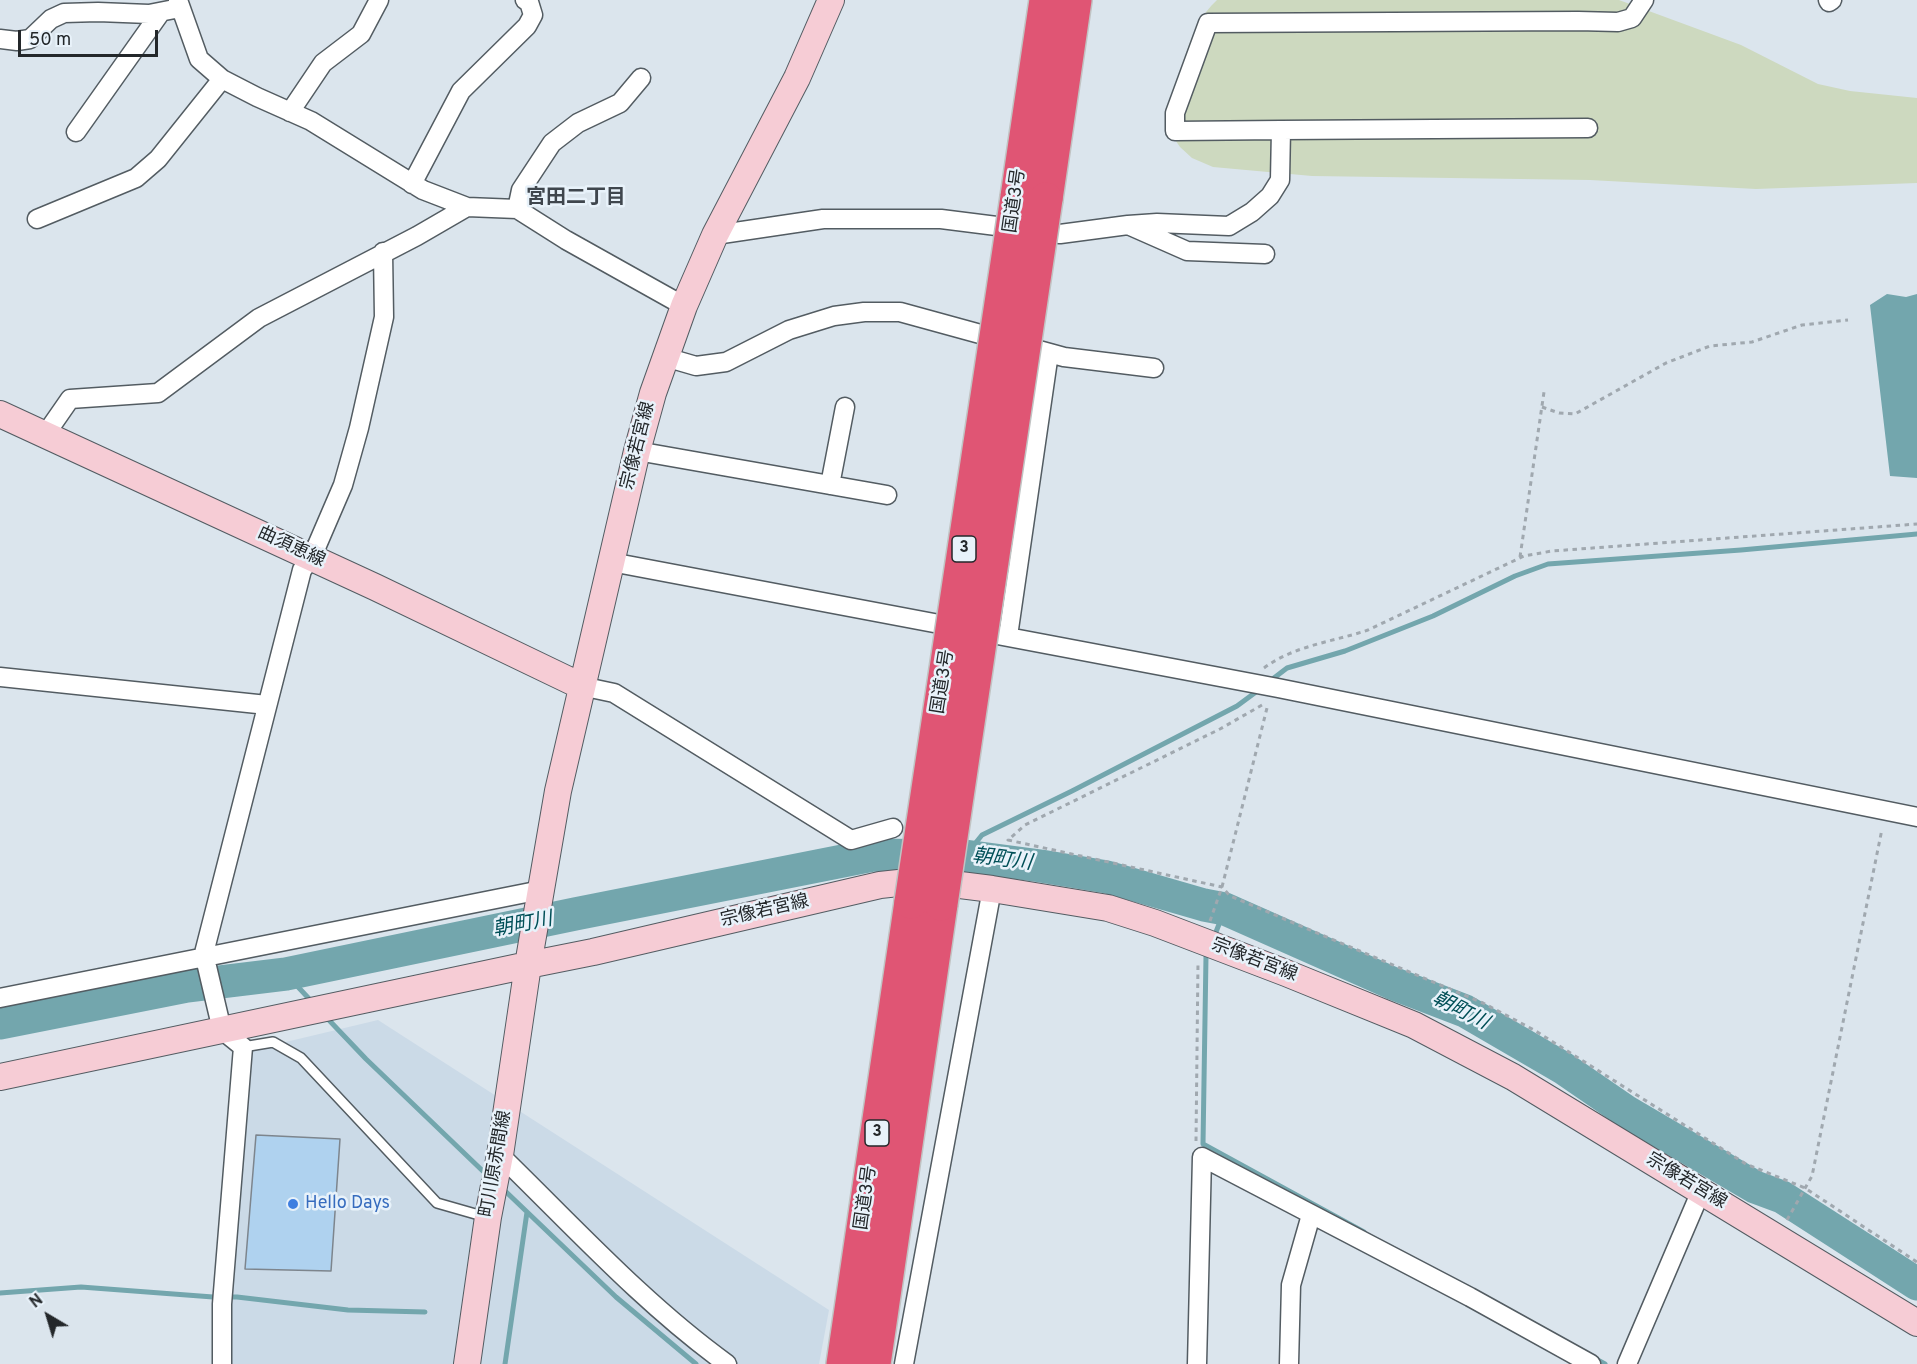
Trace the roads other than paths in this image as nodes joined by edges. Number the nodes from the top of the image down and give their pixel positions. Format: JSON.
{"nodes":[{"id":1,"x":379,"y":0,"type":"edge"},
{"id":2,"x":525,"y":0,"type":"edge"},
{"id":3,"x":831,"y":0,"type":"edge"},
{"id":4,"x":1046,"y":0,"type":"edge"},
{"id":5,"x":1075,"y":0,"type":"edge"},
{"id":6,"x":1644,"y":0,"type":"edge"},
{"id":7,"x":179,"y":4,"type":"edge"},
{"id":8,"x":160,"y":12,"type":"junction"},
{"id":9,"x":0,"y":39,"type":"edge"},
{"id":10,"x":641,"y":78,"type":"dead end"},
{"id":11,"x":222,"y":79,"type":"junction"},
{"id":12,"x":290,"y":112,"type":"junction"},
{"id":13,"x":1588,"y":128,"type":"dead end"},
{"id":14,"x":1281,"y":130,"type":"junction"},
{"id":15,"x":76,"y":132,"type":"dead end"},
{"id":16,"x":412,"y":184,"type":"junction"},
{"id":17,"x":1032,"y":198,"type":"junction"},
{"id":18,"x":467,"y":207,"type":"junction"},
{"id":19,"x":517,"y":209,"type":"junction"},
{"id":20,"x":37,"y":219,"type":"dead end"},
{"id":21,"x":1128,"y":225,"type":"junction"},
{"id":22,"x":715,"y":235,"type":"junction"},
{"id":23,"x":383,"y":252,"type":"junction"},
{"id":24,"x":1265,"y":254,"type":"dead end"},
{"id":25,"x":684,"y":306,"type":"junction"},
{"id":26,"x":1049,"y":353,"type":"junction"},
{"id":27,"x":665,"y":357,"type":"junction"},
{"id":28,"x":1154,"y":368,"type":"dead end"},
{"id":29,"x":845,"y":407,"type":"dead end"},
{"id":30,"x":0,"y":414,"type":"edge"},
{"id":31,"x":45,"y":435,"type":"junction"},
{"id":32,"x":637,"y":451,"type":"junction"},
{"id":33,"x":830,"y":485,"type":"junction"},
{"id":34,"x":886,"y":495,"type":"dead end"},
{"id":35,"x":312,"y":557,"type":"junction"},
{"id":36,"x":611,"y":562,"type":"junction"},
{"id":37,"x":1008,"y":636,"type":"junction"},
{"id":38,"x":0,"y":677,"type":"edge"},
{"id":39,"x":581,"y":686,"type":"junction"},
{"id":40,"x":267,"y":705,"type":"junction"},
{"id":41,"x":1917,"y":817,"type":"edge"},
{"id":42,"x":893,"y":828,"type":"dead end"},
{"id":43,"x":992,"y":889,"type":"junction"},
{"id":44,"x":541,"y":890,"type":"junction"},
{"id":45,"x":926,"y":903,"type":"junction"},
{"id":46,"x":204,"y":957,"type":"junction"},
{"id":47,"x":528,"y":965,"type":"junction"},
{"id":48,"x":0,"y":998,"type":"edge"},
{"id":49,"x":219,"y":1019,"type":"junction"},
{"id":50,"x":243,"y":1047,"type":"junction"},
{"id":51,"x":0,"y":1077,"type":"edge"},
{"id":52,"x":500,"y":1155,"type":"junction"},
{"id":53,"x":1701,"y":1191,"type":"junction"},
{"id":54,"x":1311,"y":1215,"type":"junction"},
{"id":55,"x":488,"y":1217,"type":"junction"},
{"id":56,"x":1917,"y":1323,"type":"edge"},
{"id":57,"x":222,"y":1364,"type":"edge"},
{"id":58,"x":467,"y":1364,"type":"edge"},
{"id":59,"x":728,"y":1364,"type":"edge"},
{"id":60,"x":843,"y":1364,"type":"edge"},
{"id":61,"x":874,"y":1364,"type":"edge"},
{"id":62,"x":904,"y":1364,"type":"edge"},
{"id":63,"x":1197,"y":1364,"type":"edge"},
{"id":64,"x":1288,"y":1364,"type":"edge"},
{"id":65,"x":1591,"y":1364,"type":"edge"},
{"id":66,"x":1627,"y":1364,"type":"edge"}],
"edges":[{"from":1,"to":12,"type":"street"},
{"from":2,"to":16,"type":"street"},
{"from":3,"to":22,"type":"main road","name":"宗像若宮線"},
{"from":4,"to":17,"type":"highway","name":"国道3号","number":"3"},
{"from":5,"to":17,"type":"highway","name":"国道3号","number":"3"},
{"from":6,"to":14,"type":"street"},
{"from":7,"to":8,"type":"street"},
{"from":7,"to":11,"type":"street"},
{"from":8,"to":9,"type":"street"},
{"from":8,"to":15,"type":"street"},
{"from":10,"to":19,"type":"street"},
{"from":11,"to":12,"type":"street"},
{"from":11,"to":20,"type":"street"},
{"from":12,"to":16,"type":"street"},
{"from":13,"to":14,"type":"street"},
{"from":14,"to":21,"type":"street"},
{"from":16,"to":18,"type":"street"},
{"from":17,"to":45,"type":"highway","name":"国道3号","number":"3","bridge":true},
{"from":18,"to":19,"type":"street"},
{"from":18,"to":23,"type":"street"},
{"from":19,"to":25,"type":"street"},
{"from":21,"to":22,"type":"street"},
{"from":21,"to":24,"type":"street"},
{"from":22,"to":25,"type":"main road","name":"宗像若宮線"},
{"from":23,"to":31,"type":"street"},
{"from":23,"to":35,"type":"street"},
{"from":25,"to":27,"type":"main road","name":"宗像若宮線"},
{"from":26,"to":27,"type":"street"},
{"from":26,"to":28,"type":"street"},
{"from":26,"to":37,"type":"street"},
{"from":27,"to":32,"type":"main road","name":"宗像若宮線"},
{"from":29,"to":33,"type":"street"},
{"from":30,"to":31,"type":"main road","name":"曲須恵線"},
{"from":31,"to":35,"type":"main road","name":"曲須恵線"},
{"from":32,"to":33,"type":"street"},
{"from":32,"to":36,"type":"main road","name":"宗像若宮線"},
{"from":33,"to":34,"type":"street"},
{"from":35,"to":39,"type":"main road","name":"曲須恵線"},
{"from":35,"to":40,"type":"street"},
{"from":36,"to":37,"type":"street"},
{"from":36,"to":39,"type":"main road","name":"宗像若宮線"},
{"from":37,"to":41,"type":"street"},
{"from":38,"to":40,"type":"street"},
{"from":39,"to":42,"type":"street"},
{"from":39,"to":44,"type":"main road","name":"宗像若宮線"},
{"from":40,"to":46,"type":"street"},
{"from":43,"to":47,"type":"main road","name":"宗像若宮線"},
{"from":43,"to":53,"type":"main road","name":"宗像若宮線"},
{"from":43,"to":62,"type":"street"},
{"from":44,"to":46,"type":"street"},
{"from":44,"to":47,"type":"main road","name":"宗像若宮線"},
{"from":45,"to":60,"type":"highway","name":"国道3号","number":"3"},
{"from":45,"to":61,"type":"highway","name":"国道3号","number":"3"},
{"from":46,"to":48,"type":"street"},
{"from":46,"to":49,"type":"street"},
{"from":47,"to":49,"type":"main road"},
{"from":47,"to":52,"type":"main road","name":"町川原赤間線"},
{"from":49,"to":50,"type":"street"},
{"from":49,"to":51,"type":"main road"},
{"from":50,"to":55,"type":"lane"},
{"from":50,"to":57,"type":"street"},
{"from":52,"to":55,"type":"main road","name":"町川原赤間線"},
{"from":52,"to":59,"type":"street"},
{"from":53,"to":56,"type":"main road","name":"宗像若宮線"},
{"from":53,"to":66,"type":"street"},
{"from":54,"to":63,"type":"street"},
{"from":54,"to":64,"type":"street"},
{"from":54,"to":65,"type":"street"},
{"from":55,"to":58,"type":"main road","name":"町川原赤間線"}]}
